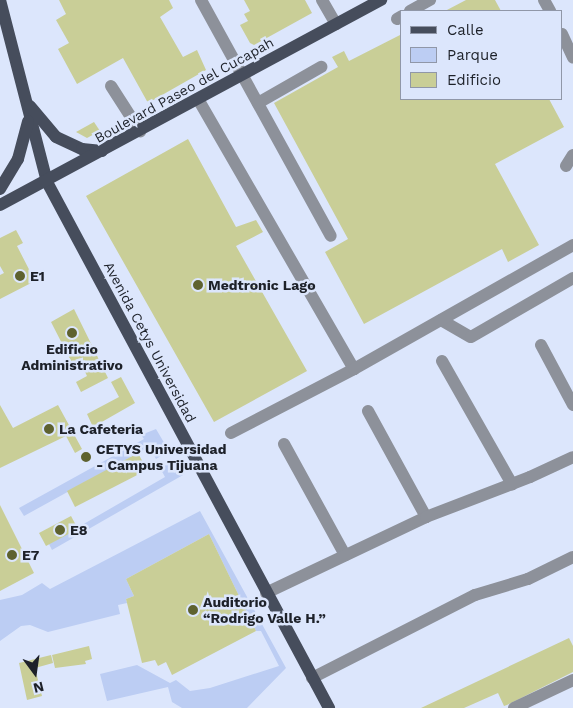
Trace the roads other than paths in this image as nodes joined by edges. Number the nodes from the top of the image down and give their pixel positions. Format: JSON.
{"nodes":[{"id":1,"x":0,"y":0,"type":"edge"},
{"id":2,"x":201,"y":0,"type":"edge"},
{"id":3,"x":322,"y":0,"type":"edge"},
{"id":4,"x":381,"y":0,"type":"edge"},
{"id":5,"x":430,"y":0,"type":"edge"},
{"id":6,"x":412,"y":10,"type":"edge"},
{"id":7,"x":336,"y":24,"type":"junction"},
{"id":8,"x":563,"y":36,"type":"edge"},
{"id":9,"x":573,"y":58,"type":"edge"},
{"id":10,"x":321,"y":67,"type":"dead end"},
{"id":11,"x":242,"y":75,"type":"junction"},
{"id":12,"x":111,"y":86,"type":"dead end"},
{"id":13,"x":198,"y":99,"type":"junction"},
{"id":14,"x":26,"y":101,"type":"junction"},
{"id":15,"x":258,"y":103,"type":"junction"},
{"id":16,"x":30,"y":116,"type":"junction"},
{"id":17,"x":140,"y":131,"type":"junction"},
{"id":18,"x":102,"y":151,"type":"junction"},
{"id":19,"x":573,"y":155,"type":"edge"},
{"id":20,"x":566,"y":166,"type":"dead end"},
{"id":21,"x":47,"y":182,"type":"junction"},
{"id":22,"x":0,"y":189,"type":"edge"},
{"id":23,"x":0,"y":205,"type":"edge"},
{"id":24,"x":331,"y":236,"type":"dead end"},
{"id":25,"x":573,"y":245,"type":"edge"},
{"id":26,"x":573,"y":278,"type":"edge"},
{"id":27,"x":441,"y":320,"type":"junction"},
{"id":28,"x":541,"y":345,"type":"dead end"},
{"id":29,"x":442,"y":361,"type":"dead end"},
{"id":30,"x":354,"y":369,"type":"junction"},
{"id":31,"x":573,"y":404,"type":"edge"},
{"id":32,"x":368,"y":411,"type":"dead end"},
{"id":33,"x":231,"y":433,"type":"dead end"},
{"id":34,"x":284,"y":444,"type":"dead end"},
{"id":35,"x":573,"y":457,"type":"edge"},
{"id":36,"x":512,"y":484,"type":"junction"},
{"id":37,"x":426,"y":517,"type":"junction"},
{"id":38,"x":345,"y":555,"type":"junction"},
{"id":39,"x":573,"y":557,"type":"edge"},
{"id":40,"x":266,"y":592,"type":"junction"},
{"id":41,"x":312,"y":678,"type":"junction"},
{"id":42,"x":573,"y":680,"type":"edge"},
{"id":43,"x":329,"y":708,"type":"edge"},
{"id":44,"x":514,"y":708,"type":"edge"}],
"edges":[{"from":1,"to":14,"type":"main road","name":"Avenida Cetys Universidad"},
{"from":2,"to":11,"type":"street"},
{"from":3,"to":7,"type":"street"},
{"from":4,"to":7,"type":"main road","name":"Boulevard Paseo del Cucapah"},
{"from":5,"to":6,"type":"street"},
{"from":7,"to":11,"type":"main road","name":"Boulevard Paseo del Cucapah"},
{"from":8,"to":9,"type":"street"},
{"from":10,"to":15,"type":"street"},
{"from":11,"to":13,"type":"main road","name":"Boulevard Paseo del Cucapah"},
{"from":11,"to":15,"type":"street"},
{"from":12,"to":17,"type":"street"},
{"from":13,"to":17,"type":"main road","name":"Boulevard Paseo del Cucapah"},
{"from":13,"to":30,"type":"street"},
{"from":14,"to":16,"type":"main road","name":"Avenida Cetys Universidad"},
{"from":14,"to":18,"type":"main road"},
{"from":15,"to":24,"type":"street"},
{"from":16,"to":21,"type":"main road","name":"Avenida Cetys Universidad"},
{"from":16,"to":22,"type":"main road"},
{"from":17,"to":18,"type":"main road","name":"Boulevard Paseo del Cucapah"},
{"from":18,"to":21,"type":"main road","name":"Boulevard Paseo del Cucapah"},
{"from":19,"to":20,"type":"street"},
{"from":21,"to":23,"type":"main road","name":"Boulevard Paseo del Cucapah"},
{"from":21,"to":40,"type":"main road","name":"Avenida Cetys Universidad"},
{"from":25,"to":27,"type":"street"},
{"from":26,"to":27,"type":"street"},
{"from":27,"to":30,"type":"street"},
{"from":28,"to":31,"type":"street"},
{"from":29,"to":36,"type":"street"},
{"from":30,"to":33,"type":"street"},
{"from":32,"to":37,"type":"street"},
{"from":34,"to":38,"type":"street"},
{"from":35,"to":36,"type":"street"},
{"from":36,"to":37,"type":"street"},
{"from":37,"to":38,"type":"street"},
{"from":38,"to":40,"type":"street"},
{"from":39,"to":41,"type":"street"},
{"from":40,"to":41,"type":"main road","name":"Avenida Cetys Universidad"},
{"from":41,"to":43,"type":"main road","name":"Avenida Cetys Universidad"},
{"from":42,"to":44,"type":"street"}]}
